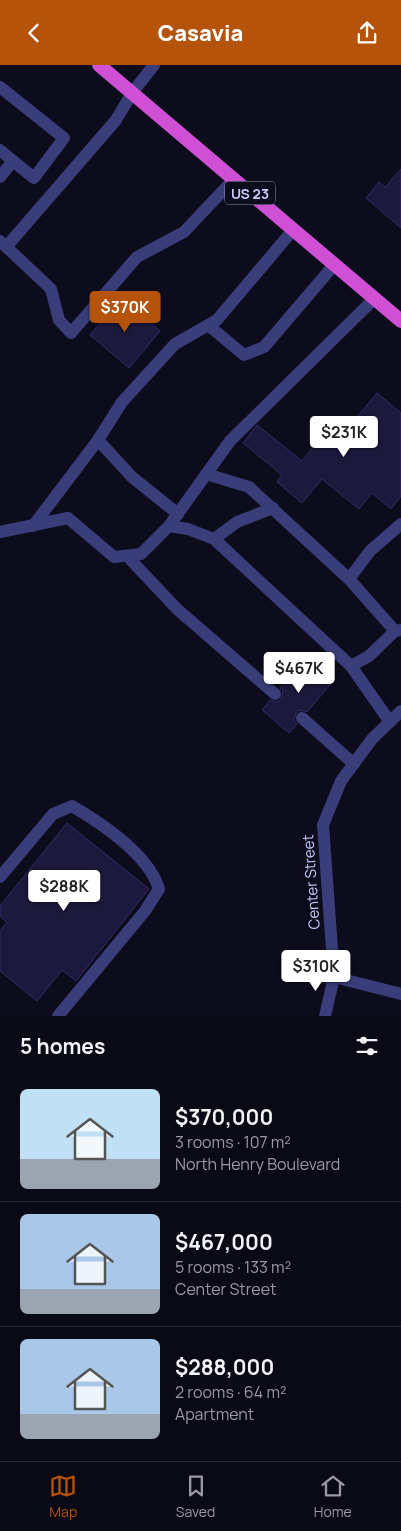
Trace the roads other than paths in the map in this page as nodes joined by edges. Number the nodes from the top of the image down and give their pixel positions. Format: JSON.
{"nodes":[{"id":1,"x":99,"y":65,"type":"edge"},
{"id":2,"x":154,"y":65,"type":"edge"},
{"id":3,"x":0,"y":87,"type":"edge"},
{"id":4,"x":132,"y":93,"type":"junction"},
{"id":5,"x":0,"y":150,"type":"edge"},
{"id":6,"x":13,"y":161,"type":"junction"},
{"id":7,"x":0,"y":177,"type":"edge"},
{"id":8,"x":234,"y":179,"type":"junction"},
{"id":9,"x":293,"y":230,"type":"junction"},
{"id":10,"x":3,"y":243,"type":"edge"},
{"id":11,"x":334,"y":265,"type":"junction"},
{"id":12,"x":374,"y":299,"type":"junction"},
{"id":13,"x":401,"y":321,"type":"edge"},
{"id":14,"x":208,"y":325,"type":"junction"},
{"id":15,"x":98,"y":440,"type":"junction"},
{"id":16,"x":206,"y":474,"type":"junction"},
{"id":17,"x":273,"y":509,"type":"junction"},
{"id":18,"x":178,"y":514,"type":"junction"},
{"id":19,"x":401,"y":524,"type":"edge"},
{"id":20,"x":33,"y":526,"type":"junction"},
{"id":21,"x":169,"y":526,"type":"junction"},
{"id":22,"x":0,"y":532,"type":"edge"},
{"id":23,"x":214,"y":539,"type":"junction"},
{"id":24,"x":127,"y":556,"type":"junction"},
{"id":25,"x":349,"y":579,"type":"junction"},
{"id":26,"x":398,"y":631,"type":"edge"},
{"id":27,"x":352,"y":665,"type":"junction"},
{"id":28,"x":275,"y":694,"type":"dead end"},
{"id":29,"x":401,"y":711,"type":"edge"},
{"id":30,"x":302,"y":718,"type":"dead end"},
{"id":31,"x":390,"y":722,"type":"junction"},
{"id":32,"x":354,"y":764,"type":"junction"},
{"id":33,"x":0,"y":877,"type":"edge"},
{"id":34,"x":334,"y":977,"type":"junction"},
{"id":35,"x":401,"y":994,"type":"edge"},
{"id":36,"x":58,"y":1016,"type":"edge"},
{"id":37,"x":325,"y":1016,"type":"edge"}],
"edges":[{"from":1,"to":4,"type":"highway","number":"US 23"},
{"from":2,"to":4,"type":"street"},
{"from":3,"to":6,"type":"street"},
{"from":4,"to":8,"type":"highway","number":"US 23"},
{"from":4,"to":10,"type":"street"},
{"from":5,"to":6,"type":"street"},
{"from":6,"to":7,"type":"street"},
{"from":8,"to":9,"type":"highway","number":"US 23"},
{"from":8,"to":10,"type":"street"},
{"from":9,"to":11,"type":"highway","number":"US 23"},
{"from":9,"to":14,"type":"street"},
{"from":11,"to":12,"type":"highway","number":"US 23"},
{"from":11,"to":14,"type":"street"},
{"from":12,"to":13,"type":"highway","number":"US 23"},
{"from":12,"to":16,"type":"street"},
{"from":14,"to":15,"type":"street"},
{"from":15,"to":18,"type":"street"},
{"from":15,"to":20,"type":"street"},
{"from":16,"to":17,"type":"street"},
{"from":16,"to":18,"type":"street"},
{"from":17,"to":23,"type":"street"},
{"from":17,"to":25,"type":"street"},
{"from":18,"to":21,"type":"street"},
{"from":19,"to":25,"type":"street"},
{"from":20,"to":22,"type":"street"},
{"from":20,"to":24,"type":"street"},
{"from":21,"to":23,"type":"street"},
{"from":21,"to":24,"type":"street"},
{"from":23,"to":27,"type":"street"},
{"from":24,"to":28,"type":"street"},
{"from":25,"to":26,"type":"street"},
{"from":26,"to":27,"type":"street"},
{"from":27,"to":31,"type":"street"},
{"from":29,"to":31,"type":"street","name":"Center Street"},
{"from":30,"to":32,"type":"street"},
{"from":31,"to":32,"type":"street","name":"Center Street"},
{"from":32,"to":34,"type":"street","name":"Center Street"},
{"from":33,"to":36,"type":"street"},
{"from":34,"to":35,"type":"street"},
{"from":34,"to":37,"type":"street","name":"Center Street"}]}
